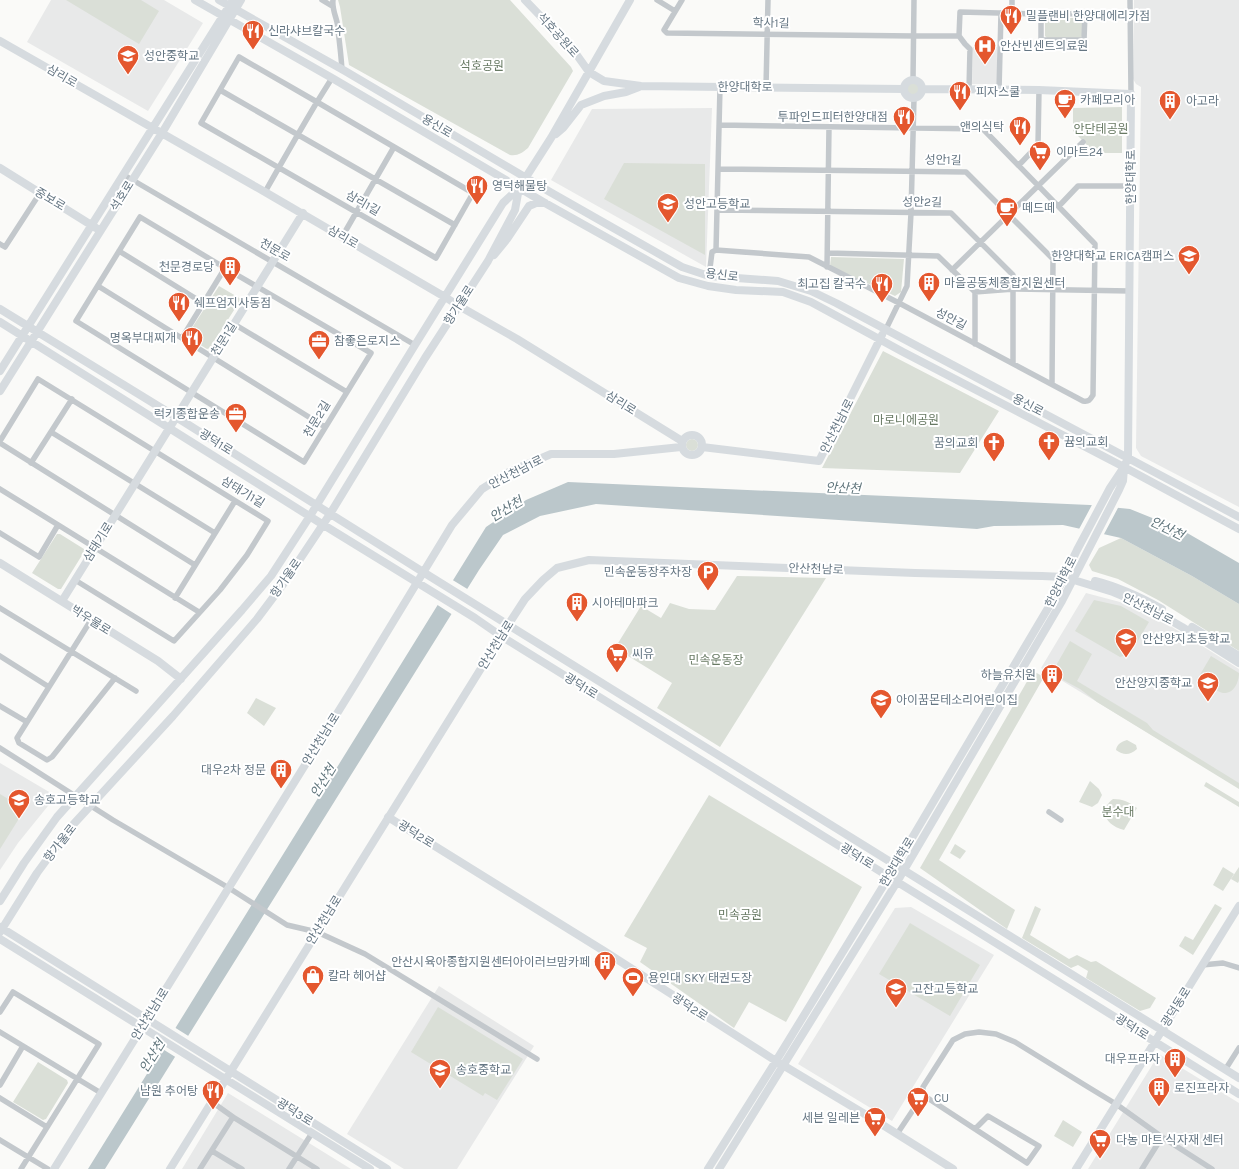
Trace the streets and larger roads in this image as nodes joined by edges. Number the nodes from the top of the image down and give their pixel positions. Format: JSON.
{"nodes":[{"id":1,"x":195,"y":0,"type":"edge"},
{"id":2,"x":219,"y":0,"type":"edge"},
{"id":3,"x":241,"y":0,"type":"edge"},
{"id":4,"x":322,"y":0,"type":"edge"},
{"id":5,"x":525,"y":0,"type":"edge"},
{"id":6,"x":630,"y":0,"type":"edge"},
{"id":7,"x":657,"y":0,"type":"edge"},
{"id":8,"x":682,"y":0,"type":"edge"},
{"id":9,"x":768,"y":0,"type":"edge"},
{"id":10,"x":914,"y":0,"type":"edge"},
{"id":11,"x":1012,"y":0,"type":"edge"},
{"id":12,"x":1130,"y":0,"type":"edge"},
{"id":13,"x":332,"y":3,"type":"edge"},
{"id":14,"x":233,"y":5,"type":"edge"},
{"id":15,"x":675,"y":11,"type":"junction"},
{"id":16,"x":1001,"y":13,"type":"junction"},
{"id":17,"x":1085,"y":13,"type":"junction"},
{"id":18,"x":1130,"y":13,"type":"junction"},
{"id":19,"x":1012,"y":14,"type":"junction"},
{"id":20,"x":1041,"y":14,"type":"junction"},
{"id":21,"x":223,"y":15,"type":"junction"},
{"id":22,"x":230,"y":19,"type":"junction"},
{"id":23,"x":767,"y":34,"type":"junction"},
{"id":24,"x":914,"y":36,"type":"junction"},
{"id":25,"x":959,"y":36,"type":"junction"},
{"id":26,"x":0,"y":41,"type":"edge"},
{"id":27,"x":342,"y":70,"type":"junction"},
{"id":28,"x":590,"y":72,"type":"junction"},
{"id":29,"x":332,"y":78,"type":"junction"},
{"id":30,"x":913,"y":80,"type":"junction"},
{"id":31,"x":641,"y":86,"type":"junction"},
{"id":32,"x":720,"y":87,"type":"junction"},
{"id":33,"x":766,"y":87,"type":"junction"},
{"id":34,"x":904,"y":89,"type":"junction"},
{"id":35,"x":922,"y":89,"type":"junction"},
{"id":36,"x":969,"y":89,"type":"junction"},
{"id":37,"x":220,"y":90,"type":"junction"},
{"id":38,"x":999,"y":90,"type":"junction"},
{"id":39,"x":1039,"y":90,"type":"junction"},
{"id":40,"x":1130,"y":94,"type":"junction"},
{"id":41,"x":914,"y":98,"type":"junction"},
{"id":42,"x":317,"y":102,"type":"junction"},
{"id":43,"x":719,"y":125,"type":"junction"},
{"id":44,"x":829,"y":127,"type":"junction"},
{"id":45,"x":152,"y":128,"type":"junction"},
{"id":46,"x":913,"y":128,"type":"junction"},
{"id":47,"x":162,"y":133,"type":"junction"},
{"id":48,"x":297,"y":135,"type":"junction"},
{"id":49,"x":551,"y":138,"type":"junction"},
{"id":50,"x":1084,"y":142,"type":"dead end"},
{"id":51,"x":394,"y":147,"type":"junction"},
{"id":52,"x":1019,"y":165,"type":"junction"},
{"id":53,"x":0,"y":168,"type":"edge"},
{"id":54,"x":279,"y":168,"type":"junction"},
{"id":55,"x":718,"y":169,"type":"junction"},
{"id":56,"x":829,"y":170,"type":"junction"},
{"id":57,"x":912,"y":171,"type":"junction"},
{"id":58,"x":124,"y":175,"type":"junction"},
{"id":59,"x":526,"y":178,"type":"junction"},
{"id":60,"x":376,"y":180,"type":"junction"},
{"id":61,"x":132,"y":181,"type":"junction"},
{"id":62,"x":1038,"y":185,"type":"junction"},
{"id":63,"x":1131,"y":186,"type":"junction"},
{"id":64,"x":519,"y":188,"type":"junction"},
{"id":65,"x":265,"y":192,"type":"junction"},
{"id":66,"x":40,"y":193,"type":"junction"},
{"id":67,"x":545,"y":203,"type":"junction"},
{"id":68,"x":1058,"y":206,"type":"junction"},
{"id":69,"x":718,"y":210,"type":"junction"},
{"id":70,"x":357,"y":212,"type":"junction"},
{"id":71,"x":828,"y":212,"type":"junction"},
{"id":72,"x":911,"y":213,"type":"junction"},
{"id":73,"x":303,"y":214,"type":"junction"},
{"id":74,"x":1009,"y":214,"type":"junction"},
{"id":75,"x":92,"y":225,"type":"junction"},
{"id":76,"x":455,"y":225,"type":"junction"},
{"id":77,"x":100,"y":230,"type":"junction"},
{"id":78,"x":342,"y":237,"type":"junction"},
{"id":79,"x":980,"y":242,"type":"junction"},
{"id":80,"x":0,"y":244,"type":"edge"},
{"id":81,"x":716,"y":250,"type":"junction"},
{"id":82,"x":119,"y":251,"type":"junction"},
{"id":83,"x":828,"y":253,"type":"junction"},
{"id":84,"x":909,"y":254,"type":"junction"},
{"id":85,"x":488,"y":261,"type":"junction"},
{"id":86,"x":273,"y":262,"type":"junction"},
{"id":87,"x":827,"y":267,"type":"junction"},
{"id":88,"x":225,"y":268,"type":"junction"},
{"id":89,"x":952,"y":270,"type":"junction"},
{"id":90,"x":709,"y":276,"type":"junction"},
{"id":91,"x":98,"y":286,"type":"junction"},
{"id":92,"x":257,"y":287,"type":"junction"},
{"id":93,"x":1014,"y":289,"type":"junction"},
{"id":94,"x":1053,"y":289,"type":"junction"},
{"id":95,"x":1094,"y":290,"type":"junction"},
{"id":96,"x":1130,"y":291,"type":"junction"},
{"id":97,"x":975,"y":292,"type":"junction"},
{"id":98,"x":445,"y":297,"type":"junction"},
{"id":99,"x":203,"y":303,"type":"junction"},
{"id":100,"x":899,"y":303,"type":"junction"},
{"id":101,"x":459,"y":306,"type":"junction"},
{"id":102,"x":0,"y":309,"type":"edge"},
{"id":103,"x":0,"y":322,"type":"edge"},
{"id":104,"x":234,"y":324,"type":"junction"},
{"id":105,"x":28,"y":326,"type":"junction"},
{"id":106,"x":886,"y":329,"type":"junction"},
{"id":107,"x":38,"y":332,"type":"junction"},
{"id":108,"x":22,"y":336,"type":"junction"},
{"id":109,"x":182,"y":338,"type":"junction"},
{"id":110,"x":880,"y":339,"type":"junction"},
{"id":111,"x":31,"y":341,"type":"junction"},
{"id":112,"x":975,"y":344,"type":"junction"},
{"id":113,"x":415,"y":345,"type":"junction"},
{"id":114,"x":213,"y":358,"type":"junction"},
{"id":115,"x":1013,"y":363,"type":"junction"},
{"id":116,"x":0,"y":371,"type":"edge"},
{"id":117,"x":1052,"y":384,"type":"junction"},
{"id":118,"x":0,"y":391,"type":"edge"},
{"id":119,"x":191,"y":392,"type":"junction"},
{"id":120,"x":347,"y":392,"type":"junction"},
{"id":121,"x":72,"y":400,"type":"junction"},
{"id":122,"x":176,"y":417,"type":"junction"},
{"id":123,"x":325,"y":427,"type":"junction"},
{"id":124,"x":169,"y":428,"type":"junction"},
{"id":125,"x":51,"y":432,"type":"junction"},
{"id":126,"x":0,"y":442,"type":"edge"},
{"id":127,"x":682,"y":444,"type":"junction"},
{"id":128,"x":702,"y":447,"type":"junction"},
{"id":129,"x":155,"y":451,"type":"junction"},
{"id":130,"x":1128,"y":458,"type":"junction"},
{"id":131,"x":31,"y":463,"type":"junction"},
{"id":132,"x":1124,"y":467,"type":"junction"},
{"id":133,"x":134,"y":484,"type":"junction"},
{"id":134,"x":0,"y":489,"type":"edge"},
{"id":135,"x":235,"y":501,"type":"junction"},
{"id":136,"x":317,"y":506,"type":"junction"},
{"id":137,"x":330,"y":514,"type":"junction"},
{"id":138,"x":115,"y":515,"type":"junction"},
{"id":139,"x":310,"y":516,"type":"junction"},
{"id":140,"x":1239,"y":518,"type":"edge"},
{"id":141,"x":322,"y":524,"type":"junction"},
{"id":142,"x":58,"y":525,"type":"junction"},
{"id":143,"x":1239,"y":529,"type":"edge"},
{"id":144,"x":0,"y":533,"type":"edge"},
{"id":145,"x":215,"y":533,"type":"junction"},
{"id":146,"x":95,"y":548,"type":"junction"},
{"id":147,"x":0,"y":563,"type":"edge"},
{"id":148,"x":195,"y":566,"type":"junction"},
{"id":149,"x":424,"y":572,"type":"junction"},
{"id":150,"x":1064,"y":577,"type":"junction"},
{"id":151,"x":75,"y":580,"type":"junction"},
{"id":152,"x":1073,"y":580,"type":"junction"},
{"id":153,"x":417,"y":582,"type":"junction"},
{"id":154,"x":175,"y":598,"type":"junction"},
{"id":155,"x":62,"y":601,"type":"junction"},
{"id":156,"x":0,"y":608,"type":"edge"},
{"id":157,"x":199,"y":612,"type":"junction"},
{"id":158,"x":90,"y":620,"type":"junction"},
{"id":159,"x":508,"y":624,"type":"junction"},
{"id":160,"x":501,"y":636,"type":"junction"},
{"id":161,"x":71,"y":652,"type":"junction"},
{"id":162,"x":0,"y":656,"type":"edge"},
{"id":163,"x":1239,"y":656,"type":"edge"},
{"id":164,"x":1239,"y":663,"type":"edge"},
{"id":165,"x":115,"y":678,"type":"junction"},
{"id":166,"x":181,"y":679,"type":"junction"},
{"id":167,"x":49,"y":687,"type":"junction"},
{"id":168,"x":136,"y":691,"type":"dead end"},
{"id":169,"x":0,"y":706,"type":"edge"},
{"id":170,"x":27,"y":722,"type":"junction"},
{"id":171,"x":0,"y":748,"type":"edge"},
{"id":172,"x":1049,"y":812,"type":"dead end"},
{"id":173,"x":388,"y":817,"type":"junction"},
{"id":174,"x":1061,"y":820,"type":"dead end"},
{"id":175,"x":896,"y":865,"type":"junction"},
{"id":176,"x":904,"y":870,"type":"junction"},
{"id":177,"x":888,"y":876,"type":"junction"},
{"id":178,"x":897,"y":882,"type":"junction"},
{"id":179,"x":229,"y":888,"type":"junction"},
{"id":180,"x":0,"y":901,"type":"edge"},
{"id":181,"x":1239,"y":906,"type":"edge"},
{"id":182,"x":1,"y":930,"type":"edge"},
{"id":183,"x":317,"y":932,"type":"junction"},
{"id":184,"x":0,"y":939,"type":"edge"},
{"id":185,"x":1202,"y":965,"type":"junction"},
{"id":186,"x":1239,"y":968,"type":"edge"},
{"id":187,"x":0,"y":1012,"type":"edge"},
{"id":188,"x":150,"y":1021,"type":"junction"},
{"id":189,"x":145,"y":1029,"type":"junction"},
{"id":190,"x":1162,"y":1030,"type":"junction"},
{"id":191,"x":0,"y":1032,"type":"edge"},
{"id":192,"x":1155,"y":1041,"type":"junction"},
{"id":193,"x":23,"y":1046,"type":"junction"},
{"id":194,"x":1239,"y":1048,"type":"edge"},
{"id":195,"x":201,"y":1058,"type":"junction"},
{"id":196,"x":537,"y":1059,"type":"dead end"},
{"id":197,"x":780,"y":1064,"type":"junction"},
{"id":198,"x":1225,"y":1070,"type":"junction"},
{"id":199,"x":230,"y":1072,"type":"junction"},
{"id":200,"x":1239,"y":1077,"type":"edge"},
{"id":201,"x":77,"y":1079,"type":"junction"},
{"id":202,"x":226,"y":1080,"type":"junction"},
{"id":203,"x":0,"y":1085,"type":"edge"},
{"id":204,"x":101,"y":1094,"type":"junction"},
{"id":205,"x":1239,"y":1094,"type":"edge"},
{"id":206,"x":923,"y":1095,"type":"junction"},
{"id":207,"x":0,"y":1098,"type":"edge"},
{"id":208,"x":212,"y":1102,"type":"junction"},
{"id":209,"x":1116,"y":1104,"type":"junction"},
{"id":210,"x":233,"y":1117,"type":"junction"},
{"id":211,"x":47,"y":1127,"type":"junction"},
{"id":212,"x":975,"y":1129,"type":"junction"},
{"id":213,"x":312,"y":1133,"type":"junction"},
{"id":214,"x":897,"y":1134,"type":"junction"},
{"id":215,"x":1162,"y":1137,"type":"junction"},
{"id":216,"x":0,"y":1140,"type":"edge"},
{"id":217,"x":212,"y":1150,"type":"junction"},
{"id":218,"x":297,"y":1156,"type":"junction"},
{"id":219,"x":28,"y":1157,"type":"junction"},
{"id":220,"x":20,"y":1169,"type":"edge"},
{"id":221,"x":48,"y":1169,"type":"edge"},
{"id":222,"x":54,"y":1169,"type":"edge"},
{"id":223,"x":170,"y":1169,"type":"edge"},
{"id":224,"x":200,"y":1169,"type":"edge"},
{"id":225,"x":242,"y":1169,"type":"edge"},
{"id":226,"x":289,"y":1169,"type":"edge"},
{"id":227,"x":317,"y":1169,"type":"edge"},
{"id":228,"x":370,"y":1169,"type":"edge"},
{"id":229,"x":387,"y":1169,"type":"edge"},
{"id":230,"x":708,"y":1169,"type":"edge"},
{"id":231,"x":719,"y":1169,"type":"edge"},
{"id":232,"x":953,"y":1169,"type":"edge"},
{"id":233,"x":1076,"y":1169,"type":"edge"},
{"id":234,"x":1142,"y":1169,"type":"edge"},
{"id":235,"x":1212,"y":1169,"type":"edge"}],
"edges":[{"from":1,"to":21,"type":"street","name":"용신로"},
{"from":2,"to":14,"type":"street","name":"용신로"},
{"from":3,"to":14,"type":"street","name":"석호로"},
{"from":4,"to":13,"type":"street"},
{"from":5,"to":28,"type":"street","name":"석호공원로"},
{"from":6,"to":28,"type":"street","name":"항가울로"},
{"from":7,"to":15,"type":"street"},
{"from":8,"to":15,"type":"street","name":"학사1길"},
{"from":9,"to":23,"type":"street"},
{"from":10,"to":24,"type":"street"},
{"from":11,"to":19,"type":"street"},
{"from":12,"to":18,"type":"street"},
{"from":13,"to":27,"type":"street"},
{"from":14,"to":21,"type":"street","name":"석호로"},
{"from":14,"to":22,"type":"street","name":"석호로"},
{"from":14,"to":27,"type":"street","name":"용신로"},
{"from":15,"to":23,"type":"street","name":"학사1길"},
{"from":16,"to":19,"type":"street"},
{"from":16,"to":25,"type":"street"},
{"from":16,"to":38,"type":"street"},
{"from":17,"to":18,"type":"street"},
{"from":17,"to":20,"type":"street"},
{"from":17,"to":20,"type":"street"},
{"from":18,"to":40,"type":"street"},
{"from":19,"to":20,"type":"street"},
{"from":21,"to":22,"type":"street","name":"용신로"},
{"from":21,"to":45,"type":"street","name":"석호로"},
{"from":22,"to":29,"type":"street","name":"용신로"},
{"from":22,"to":47,"type":"street","name":"석호로"},
{"from":23,"to":24,"type":"street","name":"학사1길"},
{"from":23,"to":33,"type":"street"},
{"from":24,"to":25,"type":"street","name":"학사1길"},
{"from":24,"to":30,"type":"street"},
{"from":25,"to":36,"type":"street"},
{"from":26,"to":45,"type":"street","name":"삼리로"},
{"from":27,"to":59,"type":"street","name":"용신로"},
{"from":28,"to":31,"type":"street","name":"한양대학로"},
{"from":28,"to":49,"type":"street","name":"항가울로"},
{"from":29,"to":42,"type":"street"},
{"from":29,"to":64,"type":"street","name":"용신로"},
{"from":30,"to":34,"type":"street"},
{"from":30,"to":35,"type":"street"},
{"from":31,"to":32,"type":"street","name":"한양대학로"},
{"from":31,"to":49,"type":"street"},
{"from":32,"to":33,"type":"street","name":"한양대학로"},
{"from":32,"to":43,"type":"street"},
{"from":33,"to":34,"type":"street","name":"한양대학로"},
{"from":34,"to":41,"type":"street"},
{"from":35,"to":36,"type":"street"},
{"from":35,"to":41,"type":"street"},
{"from":36,"to":38,"type":"street"},
{"from":37,"to":42,"type":"street","name":"삼리1길"},
{"from":37,"to":48,"type":"street"},
{"from":37,"to":54,"type":"street","name":"삼리1길"},
{"from":38,"to":39,"type":"street"},
{"from":39,"to":40,"type":"street"},
{"from":39,"to":52,"type":"street"},
{"from":40,"to":63,"type":"street","name":"한양대학로"},
{"from":41,"to":46,"type":"street"},
{"from":42,"to":48,"type":"street"},
{"from":42,"to":51,"type":"street","name":"삼리1길"},
{"from":43,"to":44,"type":"street","name":"성안길"},
{"from":43,"to":55,"type":"street"},
{"from":44,"to":46,"type":"street","name":"성안길"},
{"from":44,"to":56,"type":"street"},
{"from":45,"to":47,"type":"street","name":"삼리로"},
{"from":45,"to":58,"type":"street","name":"석호로"},
{"from":46,"to":52,"type":"street","name":"성안길"},
{"from":46,"to":57,"type":"street"},
{"from":47,"to":61,"type":"street","name":"석호로"},
{"from":47,"to":65,"type":"street","name":"삼리로"},
{"from":48,"to":54,"type":"street"},
{"from":48,"to":60,"type":"street"},
{"from":49,"to":59,"type":"street","name":"항가울로"},
{"from":50,"to":62,"type":"street"},
{"from":51,"to":60,"type":"street"},
{"from":51,"to":76,"type":"street","name":"삼리1길"},
{"from":52,"to":62,"type":"street","name":"성안길"},
{"from":53,"to":66,"type":"street","name":"중보로"},
{"from":54,"to":65,"type":"street"},
{"from":54,"to":70,"type":"street","name":"삼리1길"},
{"from":55,"to":56,"type":"street","name":"성안1길"},
{"from":55,"to":69,"type":"street"},
{"from":56,"to":57,"type":"street","name":"성안1길"},
{"from":56,"to":71,"type":"street"},
{"from":57,"to":72,"type":"street"},
{"from":57,"to":74,"type":"street","name":"성안1길"},
{"from":58,"to":61,"type":"street","name":"천문로"},
{"from":58,"to":75,"type":"street","name":"석호로"},
{"from":59,"to":64,"type":"street","name":"항가울로"},
{"from":59,"to":90,"type":"street","name":"용신로"},
{"from":60,"to":70,"type":"street"},
{"from":60,"to":76,"type":"street"},
{"from":61,"to":77,"type":"street","name":"석호로"},
{"from":61,"to":86,"type":"street","name":"천문로"},
{"from":62,"to":68,"type":"street","name":"성안길"},
{"from":62,"to":74,"type":"street"},
{"from":63,"to":68,"type":"street"},
{"from":63,"to":96,"type":"street","name":"한양대학로"},
{"from":64,"to":67,"type":"street","name":"용신로"},
{"from":64,"to":85,"type":"street","name":"항가울로"},
{"from":64,"to":98,"type":"street","name":"항가울로"},
{"from":65,"to":73,"type":"street","name":"삼리로"},
{"from":66,"to":75,"type":"street","name":"중보로"},
{"from":66,"to":80,"type":"street"},
{"from":67,"to":85,"type":"street"},
{"from":67,"to":110,"type":"street","name":"용신로"},
{"from":68,"to":95,"type":"street","name":"성안길"},
{"from":69,"to":71,"type":"street","name":"성안2길"},
{"from":69,"to":81,"type":"street"},
{"from":70,"to":76,"type":"street","name":"삼리1길"},
{"from":70,"to":78,"type":"street"},
{"from":71,"to":72,"type":"street","name":"성안2길"},
{"from":71,"to":83,"type":"street"},
{"from":72,"to":79,"type":"street","name":"성안2길"},
{"from":72,"to":84,"type":"street"},
{"from":73,"to":78,"type":"street","name":"삼리로"},
{"from":73,"to":86,"type":"street","name":"천문1길"},
{"from":74,"to":79,"type":"street"},
{"from":74,"to":94,"type":"street","name":"성안1길"},
{"from":75,"to":77,"type":"street","name":"중보로"},
{"from":75,"to":105,"type":"street","name":"석호로"},
{"from":77,"to":107,"type":"street","name":"석호로"},
{"from":78,"to":98,"type":"street","name":"삼리로"},
{"from":79,"to":89,"type":"street"},
{"from":79,"to":93,"type":"street","name":"성안2길"},
{"from":81,"to":87,"type":"street","name":"성안길"},
{"from":81,"to":90,"type":"street"},
{"from":82,"to":88,"type":"street","name":"천문2길"},
{"from":82,"to":91,"type":"street","name":"천문2길"},
{"from":82,"to":99,"type":"street"},
{"from":83,"to":84,"type":"street"},
{"from":83,"to":87,"type":"street"},
{"from":84,"to":89,"type":"street"},
{"from":84,"to":100,"type":"street"},
{"from":85,"to":101,"type":"street","name":"항가울로"},
{"from":86,"to":92,"type":"street","name":"천문1길"},
{"from":86,"to":113,"type":"street","name":"천문로"},
{"from":87,"to":100,"type":"street","name":"성안길"},
{"from":88,"to":92,"type":"street","name":"천문2길"},
{"from":88,"to":99,"type":"street"},
{"from":89,"to":97,"type":"street"},
{"from":90,"to":106,"type":"street","name":"용신로"},
{"from":91,"to":109,"type":"street"},
{"from":91,"to":119,"type":"street","name":"천문2길"},
{"from":92,"to":104,"type":"street","name":"천문1길"},
{"from":92,"to":120,"type":"street","name":"천문2길"},
{"from":93,"to":94,"type":"street"},
{"from":93,"to":97,"type":"street"},
{"from":93,"to":115,"type":"street","name":"성안2길"},
{"from":94,"to":95,"type":"street"},
{"from":94,"to":117,"type":"street","name":"성안1길"},
{"from":95,"to":96,"type":"street"},
{"from":95,"to":117,"type":"street","name":"성안길"},
{"from":96,"to":130,"type":"street","name":"한양대학로"},
{"from":97,"to":112,"type":"street"},
{"from":98,"to":101,"type":"street","name":"삼리로"},
{"from":98,"to":113,"type":"street","name":"항가울로"},
{"from":99,"to":109,"type":"street"},
{"from":100,"to":106,"type":"street"},
{"from":100,"to":112,"type":"street","name":"성안길"},
{"from":101,"to":127,"type":"street","name":"삼리로"},
{"from":101,"to":137,"type":"street","name":"항가울로"},
{"from":102,"to":105,"type":"street","name":"광덕1로"},
{"from":103,"to":108,"type":"street","name":"광덕1로"},
{"from":104,"to":114,"type":"street","name":"천문1길"},
{"from":104,"to":120,"type":"street"},
{"from":105,"to":107,"type":"street","name":"광덕1로"},
{"from":105,"to":108,"type":"street","name":"석호로"},
{"from":106,"to":110,"type":"street","name":"안산천남1로"},
{"from":106,"to":130,"type":"street","name":"용신로"},
{"from":107,"to":111,"type":"street","name":"석호로"},
{"from":107,"to":122,"type":"street","name":"광덕1로"},
{"from":108,"to":111,"type":"street","name":"광덕1로"},
{"from":108,"to":116,"type":"street","name":"석호로"},
{"from":109,"to":114,"type":"street"},
{"from":110,"to":128,"type":"street","name":"안산천남1로"},
{"from":110,"to":132,"type":"street","name":"용신로"},
{"from":111,"to":118,"type":"street","name":"석호로"},
{"from":111,"to":124,"type":"street","name":"광덕1로"},
{"from":112,"to":115,"type":"street","name":"성안길"},
{"from":113,"to":136,"type":"street","name":"항가울로"},
{"from":114,"to":119,"type":"street","name":"천문1길"},
{"from":114,"to":123,"type":"street"},
{"from":115,"to":117,"type":"street","name":"성안길"},
{"from":119,"to":122,"type":"street","name":"천문1길"},
{"from":119,"to":123,"type":"street","name":"천문2길"},
{"from":120,"to":123,"type":"street","name":"천문2길"},
{"from":121,"to":125,"type":"street"},
{"from":121,"to":126,"type":"street","name":"삼태기1길"},
{"from":121,"to":129,"type":"street","name":"삼태기1길"},
{"from":122,"to":124,"type":"street","name":"삼태기로"},
{"from":122,"to":136,"type":"street","name":"광덕1로"},
{"from":124,"to":129,"type":"street","name":"삼태기로"},
{"from":124,"to":139,"type":"street","name":"광덕1로"},
{"from":125,"to":131,"type":"street"},
{"from":125,"to":133,"type":"street"},
{"from":126,"to":131,"type":"street"},
{"from":127,"to":128,"type":"street"},
{"from":127,"to":128,"type":"street"},
{"from":127,"to":149,"type":"street","name":"안산천남1로"},
{"from":129,"to":133,"type":"street","name":"삼태기로"},
{"from":129,"to":135,"type":"street","name":"삼태기1길"},
{"from":130,"to":132,"type":"street","name":"한양대학로"},
{"from":130,"to":140,"type":"street","name":"용신로"},
{"from":131,"to":138,"type":"street"},
{"from":132,"to":143,"type":"street","name":"용신로"},
{"from":132,"to":150,"type":"street","name":"한양대학로"},
{"from":132,"to":152,"type":"street","name":"한양대학로"},
{"from":133,"to":138,"type":"street","name":"삼태기로"},
{"from":133,"to":145,"type":"street"},
{"from":134,"to":142,"type":"street"},
{"from":135,"to":145,"type":"street"},
{"from":135,"to":157,"type":"street","name":"삼태기1길"},
{"from":136,"to":137,"type":"street","name":"광덕1로"},
{"from":136,"to":139,"type":"street","name":"항가울로"},
{"from":137,"to":141,"type":"street","name":"항가울로"},
{"from":137,"to":149,"type":"street","name":"광덕1로"},
{"from":138,"to":146,"type":"street","name":"삼태기로"},
{"from":138,"to":148,"type":"street"},
{"from":139,"to":141,"type":"street","name":"광덕1로"},
{"from":139,"to":166,"type":"street","name":"항가울로"},
{"from":141,"to":153,"type":"street","name":"광덕1로"},
{"from":141,"to":182,"type":"street","name":"항가울로"},
{"from":142,"to":144,"type":"street"},
{"from":142,"to":146,"type":"street"},
{"from":145,"to":148,"type":"street"},
{"from":146,"to":151,"type":"street","name":"삼태기로"},
{"from":146,"to":154,"type":"street"},
{"from":147,"to":155,"type":"street","name":"박우물로"},
{"from":148,"to":154,"type":"street"},
{"from":149,"to":153,"type":"street","name":"안산천남1로"},
{"from":149,"to":159,"type":"street","name":"광덕1로"},
{"from":150,"to":152,"type":"street","name":"안산천남로"},
{"from":150,"to":159,"type":"street","name":"안산천남로"},
{"from":150,"to":175,"type":"street","name":"한양대학로"},
{"from":151,"to":155,"type":"street","name":"삼태기로"},
{"from":151,"to":157,"type":"street","name":"삼태기1길"},
{"from":152,"to":163,"type":"street","name":"안산천남로"},
{"from":152,"to":164,"type":"street","name":"안산천남로"},
{"from":152,"to":176,"type":"street","name":"한양대학로"},
{"from":153,"to":160,"type":"street","name":"광덕1로"},
{"from":153,"to":179,"type":"street","name":"안산천남1로"},
{"from":154,"to":157,"type":"street"},
{"from":155,"to":158,"type":"street","name":"박우물로"},
{"from":156,"to":161,"type":"street"},
{"from":158,"to":161,"type":"street"},
{"from":158,"to":166,"type":"street","name":"박우물로"},
{"from":159,"to":160,"type":"street","name":"안산천남로"},
{"from":159,"to":175,"type":"street","name":"광덕1로"},
{"from":160,"to":173,"type":"street","name":"안산천남로"},
{"from":160,"to":177,"type":"street","name":"광덕1로"},
{"from":161,"to":165,"type":"street"},
{"from":161,"to":167,"type":"street"},
{"from":162,"to":167,"type":"street"},
{"from":165,"to":168,"type":"street"},
{"from":165,"to":170,"type":"street"},
{"from":166,"to":180,"type":"street","name":"항가울로"},
{"from":167,"to":170,"type":"street"},
{"from":169,"to":170,"type":"street"},
{"from":171,"to":179,"type":"street"},
{"from":172,"to":174,"type":"street"},
{"from":173,"to":183,"type":"street","name":"안산천남로"},
{"from":173,"to":197,"type":"street","name":"광덕2로"},
{"from":175,"to":176,"type":"street","name":"광덕1로"},
{"from":175,"to":177,"type":"street","name":"한양대학로"},
{"from":176,"to":178,"type":"street","name":"한양대학로"},
{"from":176,"to":190,"type":"street","name":"광덕1로"},
{"from":177,"to":178,"type":"street","name":"광덕1로"},
{"from":177,"to":197,"type":"street","name":"한양대학로"},
{"from":178,"to":192,"type":"street","name":"광덕1로"},
{"from":178,"to":197,"type":"street","name":"한양대학로"},
{"from":179,"to":183,"type":"street"},
{"from":179,"to":188,"type":"street","name":"안산천남1로"},
{"from":181,"to":185,"type":"street","name":"광덕동로"},
{"from":182,"to":188,"type":"street"},
{"from":183,"to":196,"type":"street"},
{"from":183,"to":199,"type":"street","name":"안산천남로"},
{"from":184,"to":189,"type":"street"},
{"from":185,"to":186,"type":"street"},
{"from":185,"to":190,"type":"street","name":"광덕동로"},
{"from":187,"to":201,"type":"street"},
{"from":188,"to":189,"type":"street","name":"안산천남1로"},
{"from":188,"to":195,"type":"street"},
{"from":189,"to":195,"type":"street"},
{"from":189,"to":204,"type":"street","name":"안산천남1로"},
{"from":190,"to":192,"type":"street","name":"광덕동로"},
{"from":190,"to":198,"type":"street","name":"광덕1로"},
{"from":191,"to":193,"type":"street"},
{"from":192,"to":205,"type":"street","name":"광덕1로"},
{"from":192,"to":209,"type":"street","name":"광덕동로"},
{"from":193,"to":201,"type":"street"},
{"from":193,"to":203,"type":"street"},
{"from":194,"to":198,"type":"street"},
{"from":195,"to":199,"type":"street","name":"광덕3로"},
{"from":195,"to":202,"type":"street","name":"광덕3로"},
{"from":197,"to":214,"type":"street","name":"광덕2로"},
{"from":197,"to":230,"type":"street","name":"한양대학로"},
{"from":197,"to":231,"type":"street","name":"한양대학로"},
{"from":198,"to":200,"type":"street","name":"광덕1로"},
{"from":199,"to":202,"type":"street","name":"안산천남로"},
{"from":199,"to":229,"type":"street","name":"광덕3로"},
{"from":201,"to":204,"type":"street"},
{"from":201,"to":211,"type":"street"},
{"from":202,"to":208,"type":"street","name":"안산천남로"},
{"from":202,"to":213,"type":"street","name":"광덕3로"},
{"from":204,"to":222,"type":"street","name":"안산천남1로"},
{"from":206,"to":209,"type":"street"},
{"from":206,"to":212,"type":"street"},
{"from":206,"to":214,"type":"street"},
{"from":207,"to":211,"type":"street"},
{"from":208,"to":210,"type":"street"},
{"from":208,"to":223,"type":"street","name":"안산천남로"},
{"from":209,"to":215,"type":"street"},
{"from":209,"to":233,"type":"street","name":"광덕동로"},
{"from":210,"to":217,"type":"street"},
{"from":210,"to":218,"type":"street"},
{"from":211,"to":219,"type":"street"},
{"from":212,"to":212,"type":"street"},
{"from":213,"to":218,"type":"street"},
{"from":213,"to":228,"type":"street","name":"광덕3로"},
{"from":214,"to":232,"type":"street","name":"광덕2로"},
{"from":215,"to":234,"type":"street"},
{"from":215,"to":235,"type":"street"},
{"from":216,"to":219,"type":"street"},
{"from":217,"to":224,"type":"street"},
{"from":217,"to":225,"type":"street"},
{"from":218,"to":226,"type":"street"},
{"from":218,"to":227,"type":"street"},
{"from":219,"to":220,"type":"street"},
{"from":219,"to":221,"type":"street"}]}
